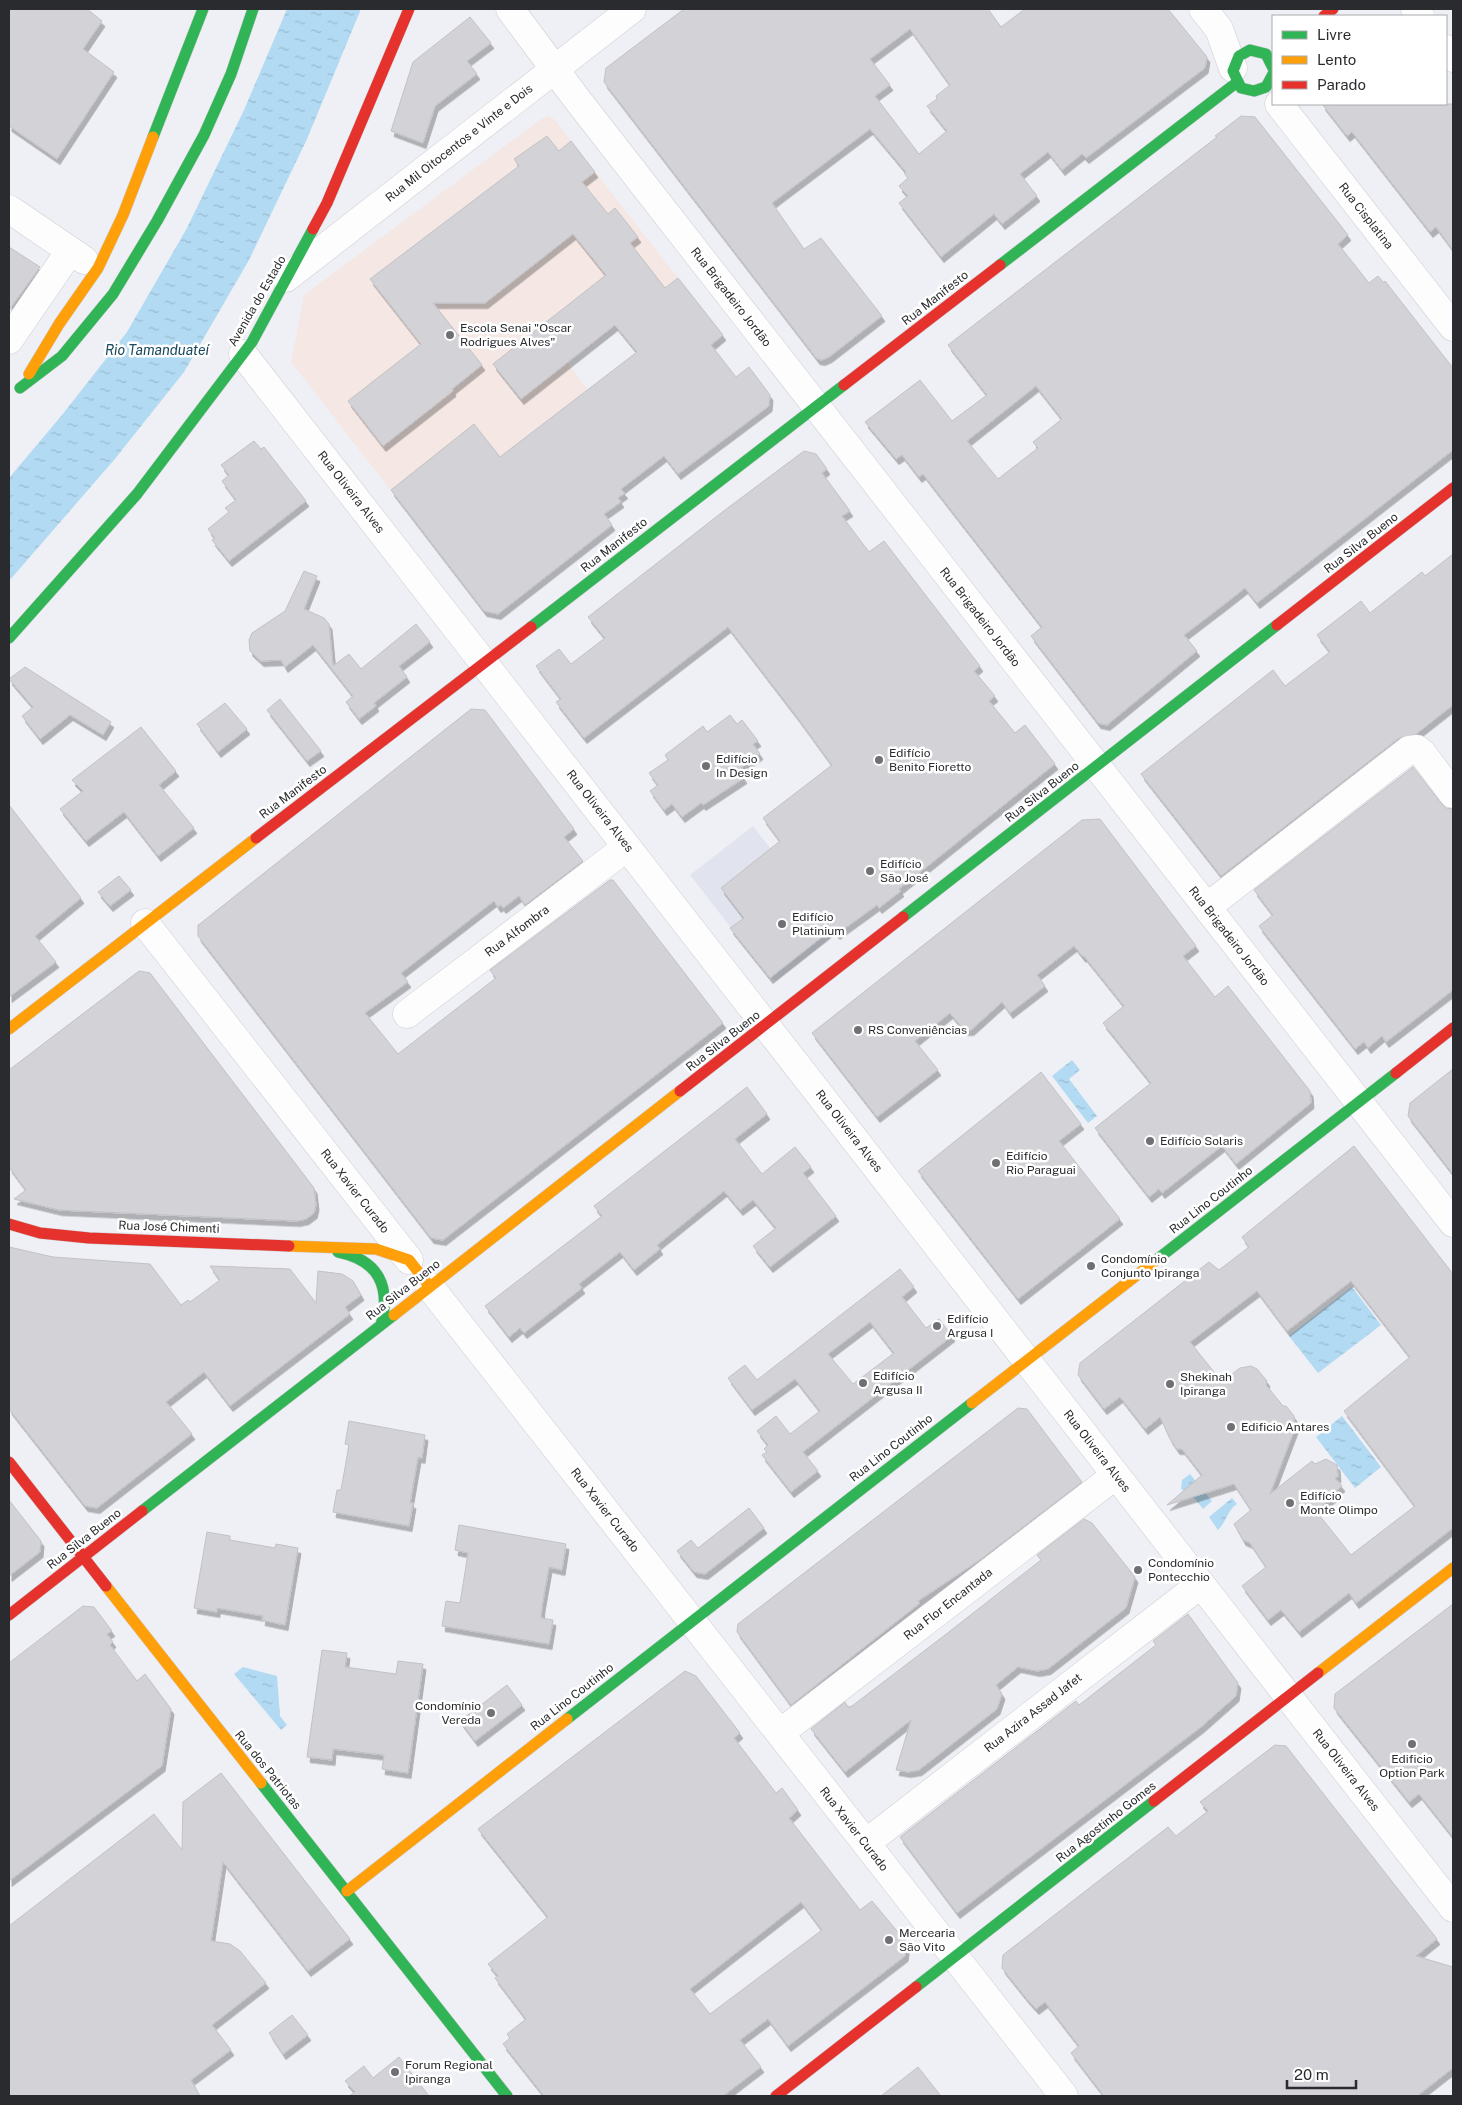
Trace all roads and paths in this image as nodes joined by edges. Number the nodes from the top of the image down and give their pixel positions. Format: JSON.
{"nodes":[{"id":1,"x":203,"y":9,"type":"edge"},
{"id":2,"x":253,"y":9,"type":"edge"},
{"id":3,"x":409,"y":9,"type":"edge"},
{"id":4,"x":510,"y":9,"type":"edge"},
{"id":5,"x":632,"y":9,"type":"edge"},
{"id":6,"x":1211,"y":19,"type":"edge"},
{"id":7,"x":554,"y":69,"type":"junction"},
{"id":8,"x":1263,"y":74,"type":"edge"},
{"id":9,"x":1272,"y":86,"type":"edge"},
{"id":10,"x":1286,"y":105,"type":"edge"},
{"id":11,"x":9,"y":209,"type":"edge"},
{"id":12,"x":70,"y":251,"type":"junction"},
{"id":13,"x":98,"y":268,"type":"junction"},
{"id":14,"x":286,"y":278,"type":"junction"},
{"id":15,"x":1453,"y":327,"type":"edge"},
{"id":16,"x":9,"y":340,"type":"edge"},
{"id":17,"x":243,"y":354,"type":"junction"},
{"id":18,"x":20,"y":388,"type":"junction"},
{"id":19,"x":12,"y":398,"type":"dead end"},
{"id":20,"x":817,"y":407,"type":"junction"},
{"id":21,"x":1453,"y":488,"type":"edge"},
{"id":22,"x":9,"y":638,"type":"edge"},
{"id":23,"x":484,"y":663,"type":"junction"},
{"id":24,"x":1097,"y":766,"type":"junction"},
{"id":25,"x":1453,"y":794,"type":"edge"},
{"id":26,"x":627,"y":847,"type":"junction"},
{"id":27,"x":1207,"y":907,"type":"junction"},
{"id":28,"x":145,"y":923,"type":"junction"},
{"id":29,"x":407,"y":1014,"type":"dead end"},
{"id":30,"x":766,"y":1025,"type":"junction"},
{"id":31,"x":1453,"y":1028,"type":"edge"},
{"id":32,"x":9,"y":1029,"type":"edge"},
{"id":33,"x":1358,"y":1102,"type":"junction"},
{"id":34,"x":1453,"y":1223,"type":"edge"},
{"id":35,"x":9,"y":1224,"type":"edge"},
{"id":36,"x":330,"y":1248,"type":"junction"},
{"id":37,"x":409,"y":1260,"type":"junction"},
{"id":38,"x":430,"y":1287,"type":"junction"},
{"id":39,"x":381,"y":1325,"type":"junction"},
{"id":40,"x":1027,"y":1360,"type":"junction"},
{"id":41,"x":9,"y":1462,"type":"edge"},
{"id":42,"x":1116,"y":1475,"type":"junction"},
{"id":43,"x":83,"y":1557,"type":"junction"},
{"id":44,"x":1453,"y":1568,"type":"edge"},
{"id":45,"x":1201,"y":1584,"type":"junction"},
{"id":46,"x":9,"y":1615,"type":"edge"},
{"id":47,"x":692,"y":1621,"type":"junction"},
{"id":48,"x":1289,"y":1697,"type":"junction"},
{"id":49,"x":780,"y":1733,"type":"junction"},
{"id":50,"x":866,"y":1843,"type":"junction"},
{"id":51,"x":347,"y":1891,"type":"junction"},
{"id":52,"x":1453,"y":1908,"type":"edge"},
{"id":53,"x":955,"y":1957,"type":"junction"},
{"id":54,"x":507,"y":2096,"type":"edge"},
{"id":55,"x":776,"y":2096,"type":"edge"},
{"id":56,"x":1064,"y":2096,"type":"edge"}],
"edges":[{"from":1,"to":13,"type":"main road"},
{"from":2,"to":18,"type":"main road"},
{"from":3,"to":14,"type":"main road","name":"Avenida do Estado"},
{"from":4,"to":7,"type":"street","name":"Rua Brigadeiro Jordão"},
{"from":5,"to":7,"type":"street","name":"Rua Mil Oitocentos e Vinte e Dois"},
{"from":6,"to":8,"type":"street","name":"Rua Cisplatina"},
{"from":7,"to":14,"type":"street","name":"Rua Mil Oitocentos e Vinte e Dois"},
{"from":7,"to":20,"type":"street","name":"Rua Brigadeiro Jordão"},
{"from":8,"to":9,"type":"street","name":"Rua Cisplatina"},
{"from":8,"to":20,"type":"main road","name":"Rua Manifesto"},
{"from":10,"to":15,"type":"street","name":"Rua Cisplatina"},
{"from":11,"to":12,"type":"street"},
{"from":12,"to":13,"type":"street"},
{"from":12,"to":16,"type":"street"},
{"from":13,"to":18,"type":"main road"},
{"from":14,"to":17,"type":"main road","name":"Avenida do Estado"},
{"from":17,"to":22,"type":"main road","name":"Avenida do Estado"},
{"from":17,"to":23,"type":"street","name":"Rua Oliveira Alves"},
{"from":18,"to":19,"type":"main road"},
{"from":20,"to":23,"type":"main road","name":"Rua Manifesto"},
{"from":20,"to":24,"type":"street","name":"Rua Brigadeiro Jordão"},
{"from":21,"to":24,"type":"main road","name":"Rua Silva Bueno"},
{"from":23,"to":26,"type":"street","name":"Rua Oliveira Alves"},
{"from":23,"to":28,"type":"main road","name":"Rua Manifesto"},
{"from":24,"to":27,"type":"street","name":"Rua Brigadeiro Jordão"},
{"from":24,"to":30,"type":"main road","name":"Rua Silva Bueno"},
{"from":25,"to":27,"type":"street"},
{"from":26,"to":29,"type":"street","name":"Rua Alfombra"},
{"from":26,"to":30,"type":"street","name":"Rua Oliveira Alves"},
{"from":27,"to":33,"type":"street","name":"Rua Brigadeiro Jordão"},
{"from":28,"to":32,"type":"main road","name":"Rua Manifesto"},
{"from":28,"to":37,"type":"street","name":"Rua Xavier Curado"},
{"from":30,"to":38,"type":"main road","name":"Rua Silva Bueno"},
{"from":30,"to":40,"type":"street","name":"Rua Oliveira Alves"},
{"from":31,"to":33,"type":"main road","name":"Rua Lino Coutinho"},
{"from":33,"to":34,"type":"street","name":"Rua Brigadeiro Jordão"},
{"from":33,"to":40,"type":"main road","name":"Rua Lino Coutinho"},
{"from":35,"to":36,"type":"main road","name":"Rua José Chimenti"},
{"from":36,"to":37,"type":"main road","name":"Rua José Chimenti"},
{"from":36,"to":39,"type":"main road","name":"Rua José Chimenti"},
{"from":37,"to":38,"type":"main road","name":"Rua Xavier Curado"},
{"from":38,"to":39,"type":"main road","name":"Rua Silva Bueno"},
{"from":38,"to":47,"type":"street","name":"Rua Xavier Curado"},
{"from":39,"to":43,"type":"main road","name":"Rua Silva Bueno"},
{"from":40,"to":42,"type":"street","name":"Rua Oliveira Alves"},
{"from":40,"to":47,"type":"main road","name":"Rua Lino Coutinho"},
{"from":41,"to":43,"type":"main road","name":"Rua dos Patriotas"},
{"from":42,"to":45,"type":"street","name":"Rua Oliveira Alves"},
{"from":42,"to":49,"type":"street","name":"Rua Flor Encantada"},
{"from":43,"to":46,"type":"main road","name":"Rua Silva Bueno"},
{"from":43,"to":51,"type":"main road","name":"Rua dos Patriotas"},
{"from":44,"to":48,"type":"main road","name":"Rua Agostinho Gomes"},
{"from":45,"to":48,"type":"street","name":"Rua Oliveira Alves"},
{"from":45,"to":50,"type":"street","name":"Rua Azira Assad Jafet"},
{"from":47,"to":49,"type":"street","name":"Rua Xavier Curado"},
{"from":47,"to":51,"type":"main road","name":"Rua Lino Coutinho"},
{"from":48,"to":52,"type":"street","name":"Rua Oliveira Alves"},
{"from":48,"to":53,"type":"main road","name":"Rua Agostinho Gomes"},
{"from":49,"to":50,"type":"street","name":"Rua Xavier Curado"},
{"from":50,"to":53,"type":"street","name":"Rua Xavier Curado"},
{"from":51,"to":54,"type":"main road","name":"Rua dos Patriotas"},
{"from":53,"to":55,"type":"main road","name":"Rua Agostinho Gomes"},
{"from":53,"to":56,"type":"street","name":"Rua Xavier Curado"}]}
